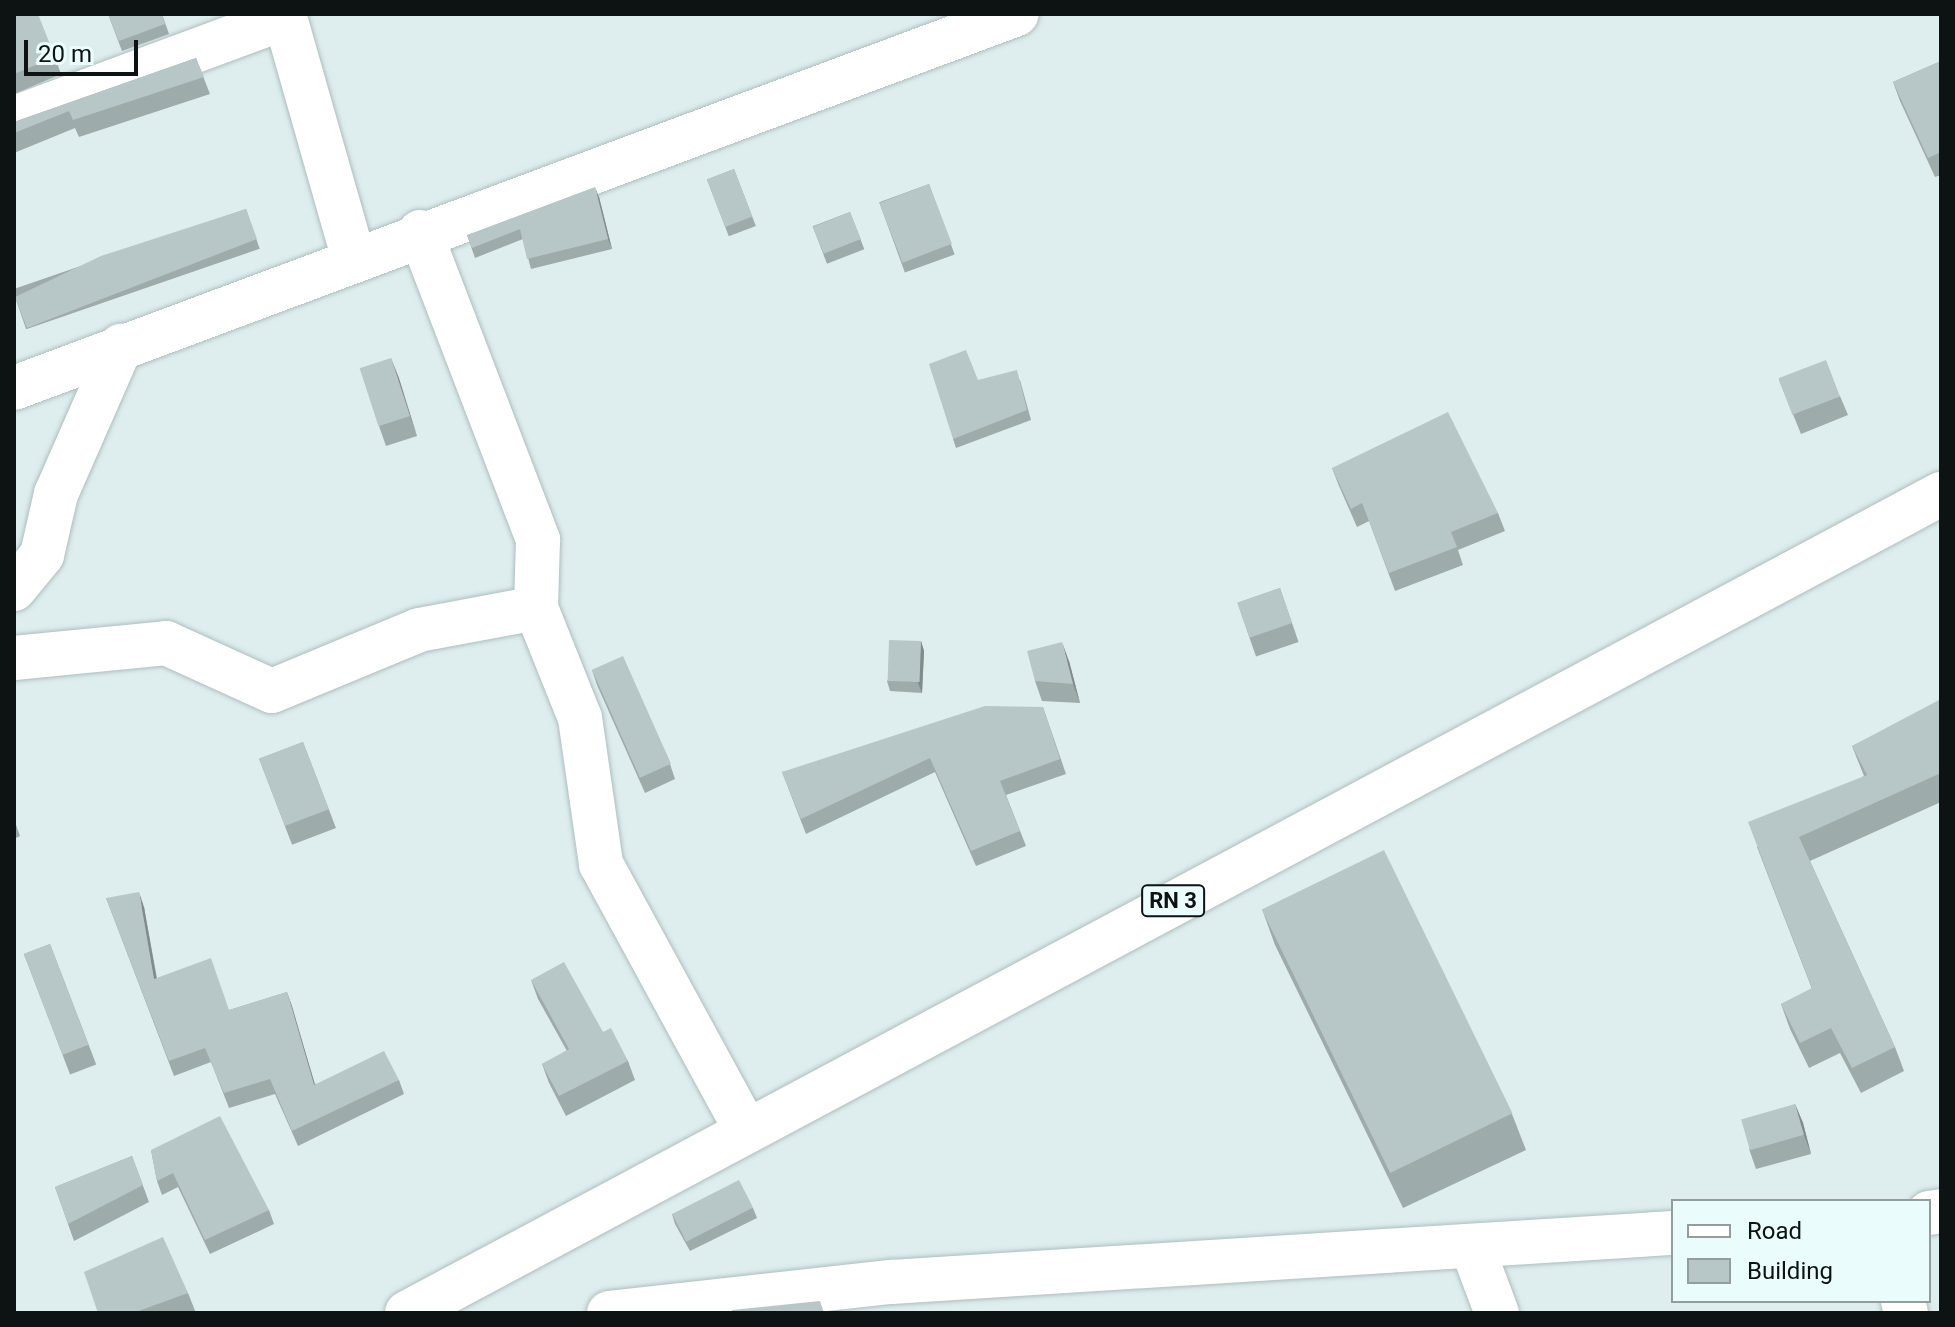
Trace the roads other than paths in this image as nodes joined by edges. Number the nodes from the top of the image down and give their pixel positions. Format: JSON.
{"nodes":[{"id":1,"x":1017,"y":14,"type":"edge"},
{"id":2,"x":284,"y":16,"type":"edge"},
{"id":3,"x":14,"y":118,"type":"edge"},
{"id":4,"x":420,"y":232,"type":"junction"},
{"id":5,"x":353,"y":256,"type":"junction"},
{"id":6,"x":121,"y":346,"type":"junction"},
{"id":7,"x":14,"y":388,"type":"edge"},
{"id":8,"x":1941,"y":494,"type":"edge"},
{"id":9,"x":14,"y":589,"type":"edge"},
{"id":10,"x":536,"y":608,"type":"junction"},
{"id":11,"x":14,"y":658,"type":"edge"},
{"id":12,"x":746,"y":1130,"type":"junction"},
{"id":13,"x":1671,"y":1233,"type":"edge"},
{"id":14,"x":1472,"y":1247,"type":"junction"},
{"id":15,"x":429,"y":1308,"type":"edge"},
{"id":16,"x":609,"y":1313,"type":"edge"},
{"id":17,"x":1497,"y":1313,"type":"edge"}],
"edges":[{"from":1,"to":4,"type":"main road"},
{"from":2,"to":3,"type":"main road"},
{"from":2,"to":5,"type":"main road"},
{"from":4,"to":5,"type":"main road"},
{"from":4,"to":10,"type":"main road"},
{"from":5,"to":6,"type":"main road"},
{"from":6,"to":7,"type":"main road"},
{"from":6,"to":9,"type":"main road"},
{"from":8,"to":12,"type":"main road","number":"RN 3"},
{"from":10,"to":11,"type":"main road"},
{"from":10,"to":12,"type":"main road"},
{"from":12,"to":15,"type":"main road","number":"RN 3"},
{"from":13,"to":14,"type":"main road"},
{"from":14,"to":16,"type":"main road"},
{"from":14,"to":17,"type":"main road"}]}
